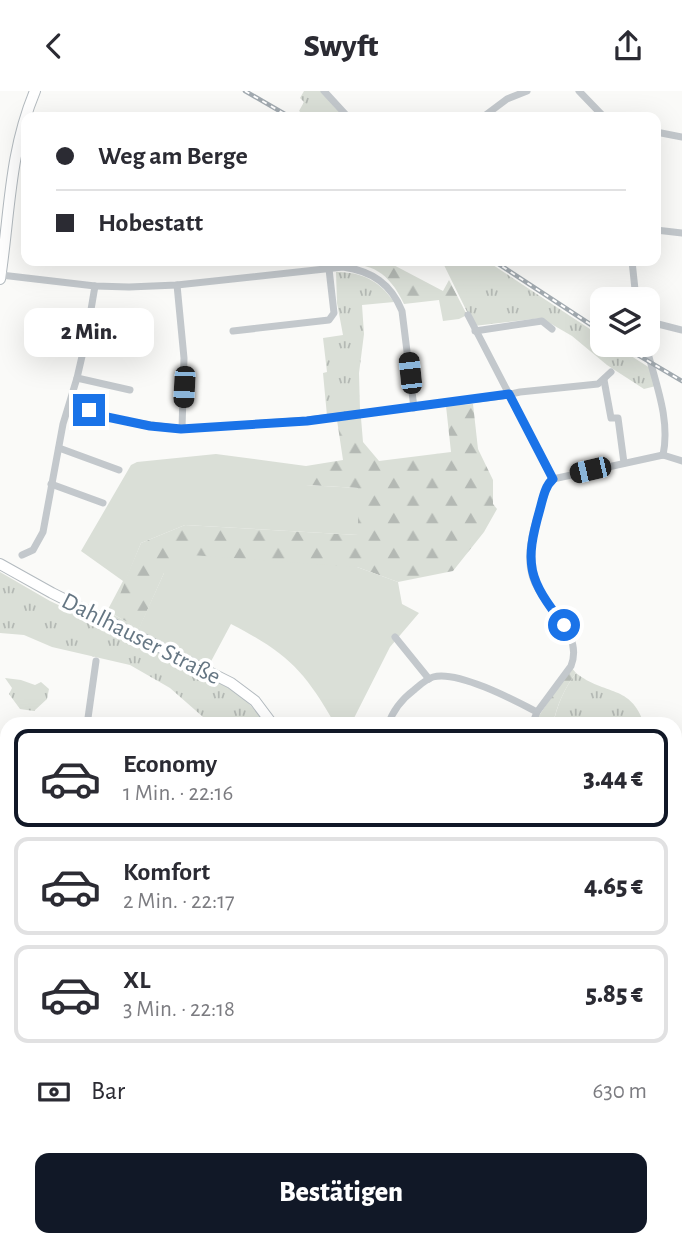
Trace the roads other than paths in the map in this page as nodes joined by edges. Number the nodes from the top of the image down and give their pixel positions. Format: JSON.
{"nodes":[{"id":1,"x":35,"y":91,"type":"edge"},
{"id":2,"x":324,"y":91,"type":"edge"},
{"id":3,"x":527,"y":91,"type":"edge"},
{"id":4,"x":579,"y":91,"type":"edge"},
{"id":5,"x":26,"y":112,"type":"edge"},
{"id":6,"x":343,"y":112,"type":"edge"},
{"id":7,"x":490,"y":112,"type":"edge"},
{"id":8,"x":599,"y":112,"type":"edge"},
{"id":9,"x":21,"y":128,"type":"edge"},
{"id":10,"x":661,"y":133,"type":"edge"},
{"id":11,"x":682,"y":137,"type":"edge"},
{"id":12,"x":661,"y":231,"type":"edge"},
{"id":13,"x":682,"y":233,"type":"edge"},
{"id":14,"x":633,"y":266,"type":"edge"},
{"id":15,"x":329,"y":269,"type":"junction"},
{"id":16,"x":0,"y":277,"type":"edge"},
{"id":17,"x":177,"y":285,"type":"junction"},
{"id":18,"x":95,"y":286,"type":"junction"},
{"id":19,"x":635,"y":287,"type":"edge"},
{"id":20,"x":468,"y":315,"type":"dead end"},
{"id":21,"x":660,"y":324,"type":"edge"},
{"id":22,"x":552,"y":329,"type":"dead end"},
{"id":23,"x":88,"y":330,"type":"junction"},
{"id":24,"x":682,"y":330,"type":"edge"},
{"id":25,"x":233,"y":331,"type":"dead end"},
{"id":26,"x":475,"y":331,"type":"junction"},
{"id":27,"x":137,"y":342,"type":"dead end"},
{"id":28,"x":649,"y":357,"type":"edge"},
{"id":29,"x":611,"y":372,"type":"dead end"},
{"id":30,"x":77,"y":378,"type":"junction"},
{"id":31,"x":604,"y":380,"type":"junction"},
{"id":32,"x":130,"y":390,"type":"dead end"},
{"id":33,"x":509,"y":394,"type":"junction"},
{"id":34,"x":70,"y":404,"type":"junction"},
{"id":35,"x":414,"y":408,"type":"junction"},
{"id":36,"x":181,"y":429,"type":"junction"},
{"id":37,"x":59,"y":448,"type":"junction"},
{"id":38,"x":663,"y":455,"type":"junction"},
{"id":39,"x":682,"y":461,"type":"edge"},
{"id":40,"x":624,"y":463,"type":"junction"},
{"id":41,"x":119,"y":470,"type":"dead end"},
{"id":42,"x":553,"y":479,"type":"junction"},
{"id":43,"x":51,"y":484,"type":"junction"},
{"id":44,"x":103,"y":503,"type":"dead end"},
{"id":45,"x":22,"y":555,"type":"dead end"},
{"id":46,"x":0,"y":564,"type":"edge"},
{"id":47,"x":395,"y":637,"type":"dead end"},
{"id":48,"x":96,"y":661,"type":"dead end"},
{"id":49,"x":429,"y":679,"type":"junction"},
{"id":50,"x":537,"y":712,"type":"junction"},
{"id":51,"x":88,"y":717,"type":"edge"},
{"id":52,"x":268,"y":717,"type":"edge"},
{"id":53,"x":392,"y":717,"type":"edge"},
{"id":54,"x":535,"y":717,"type":"edge"}],
"edges":[{"from":1,"to":5,"type":"street"},
{"from":2,"to":6,"type":"street"},
{"from":3,"to":7,"type":"street"},
{"from":4,"to":8,"type":"street"},
{"from":9,"to":16,"type":"street"},
{"from":10,"to":11,"type":"street"},
{"from":12,"to":13,"type":"street"},
{"from":14,"to":19,"type":"street"},
{"from":15,"to":17,"type":"street"},
{"from":15,"to":25,"type":"street"},
{"from":15,"to":35,"type":"street"},
{"from":16,"to":18,"type":"street"},
{"from":17,"to":18,"type":"street"},
{"from":17,"to":36,"type":"street"},
{"from":18,"to":23,"type":"street"},
{"from":20,"to":26,"type":"street"},
{"from":21,"to":24,"type":"street"},
{"from":22,"to":26,"type":"street"},
{"from":23,"to":27,"type":"street"},
{"from":23,"to":30,"type":"street"},
{"from":26,"to":33,"type":"street"},
{"from":28,"to":38,"type":"street"},
{"from":29,"to":31,"type":"street"},
{"from":30,"to":32,"type":"street"},
{"from":30,"to":34,"type":"street"},
{"from":31,"to":33,"type":"street"},
{"from":31,"to":40,"type":"street"},
{"from":33,"to":35,"type":"street"},
{"from":33,"to":42,"type":"street"},
{"from":34,"to":36,"type":"street"},
{"from":34,"to":37,"type":"street"},
{"from":35,"to":36,"type":"street"},
{"from":37,"to":41,"type":"street"},
{"from":37,"to":43,"type":"street"},
{"from":38,"to":39,"type":"street"},
{"from":38,"to":40,"type":"street"},
{"from":40,"to":42,"type":"street"},
{"from":42,"to":50,"type":"street"},
{"from":43,"to":44,"type":"street"},
{"from":43,"to":45,"type":"street"},
{"from":46,"to":52,"type":"street","name":"Dahlhauser Straße"},
{"from":47,"to":49,"type":"street"},
{"from":48,"to":51,"type":"street"},
{"from":49,"to":50,"type":"street"},
{"from":49,"to":53,"type":"street"},
{"from":50,"to":54,"type":"street"}]}
